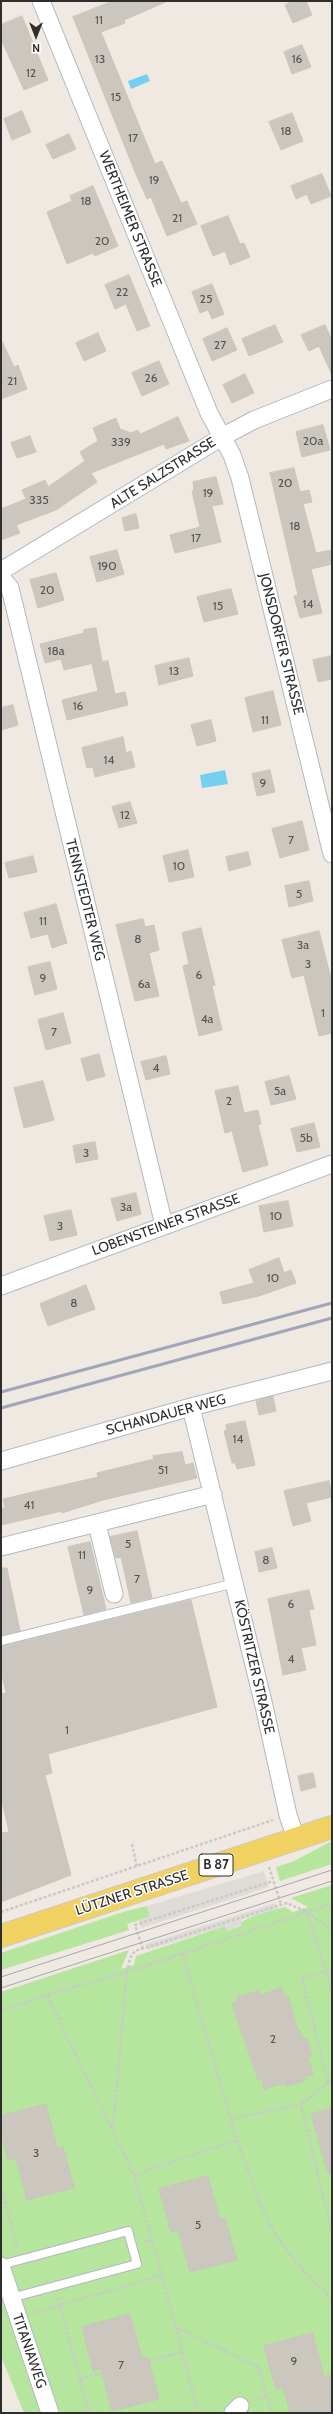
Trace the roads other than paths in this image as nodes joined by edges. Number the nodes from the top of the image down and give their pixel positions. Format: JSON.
{"nodes":[{"id":1,"x":40,"y":1,"type":"edge"},
{"id":2,"x":332,"y":389,"type":"edge"},
{"id":3,"x":222,"y":437,"type":"junction"},
{"id":4,"x":1,"y":571,"type":"edge"},
{"id":5,"x":1,"y":577,"type":"edge"},
{"id":6,"x":332,"y":854,"type":"edge"},
{"id":7,"x":332,"y":1164,"type":"edge"},
{"id":8,"x":164,"y":1225,"type":"junction"},
{"id":9,"x":1,"y":1286,"type":"edge"},
{"id":10,"x":332,"y":1371,"type":"edge"},
{"id":11,"x":191,"y":1407,"type":"junction"},
{"id":12,"x":1,"y":1461,"type":"edge"},
{"id":13,"x":213,"y":1494,"type":"junction"},
{"id":14,"x":97,"y":1524,"type":"junction"},
{"id":15,"x":1,"y":1547,"type":"edge"},
{"id":16,"x":235,"y":1583,"type":"junction"},
{"id":17,"x":114,"y":1594,"type":"dead end"},
{"id":18,"x":1,"y":1641,"type":"edge"},
{"id":19,"x":332,"y":1828,"type":"edge"},
{"id":20,"x":296,"y":1839,"type":"junction"},
{"id":21,"x":1,"y":1936,"type":"edge"},
{"id":22,"x":1,"y":2266,"type":"edge"},
{"id":23,"x":10,"y":2298,"type":"junction"},
{"id":24,"x":50,"y":2413,"type":"edge"}],
"edges":[{"from":1,"to":3,"type":"street","name":"WERTHEIMER STRASSE"},
{"from":2,"to":3,"type":"street","name":"ALTE SALZSTRASSE"},
{"from":3,"to":4,"type":"street","name":"ALTE SALZSTRASSE"},
{"from":3,"to":6,"type":"street","name":"JONSDORFER STRASSE"},
{"from":5,"to":8,"type":"street","name":"TENNSTEDTER WEG"},
{"from":7,"to":8,"type":"street","name":"LOBENSTEINER STRASSE"},
{"from":8,"to":9,"type":"street","name":"LOBENSTEINER STRASSE"},
{"from":10,"to":11,"type":"street","name":"SCHANDAUER WEG"},
{"from":11,"to":12,"type":"street","name":"SCHANDAUER WEG"},
{"from":11,"to":13,"type":"street","name":"KÖSTRITZER STRASSE"},
{"from":13,"to":14,"type":"street"},
{"from":13,"to":16,"type":"street","name":"KÖSTRITZER STRASSE"},
{"from":14,"to":15,"type":"street"},
{"from":14,"to":17,"type":"street"},
{"from":16,"to":18,"type":"lane"},
{"from":16,"to":20,"type":"street","name":"KÖSTRITZER STRASSE"},
{"from":19,"to":20,"type":"main road","name":"LÜTZNER STRASSE","number":"B 87"},
{"from":20,"to":21,"type":"main road","name":"LÜTZNER STRASSE","number":"B 87"},
{"from":22,"to":23,"type":"street","name":"TITANIAWEG"},
{"from":22,"to":23,"type":"lane"},
{"from":23,"to":24,"type":"street","name":"TITANIAWEG"}]}
